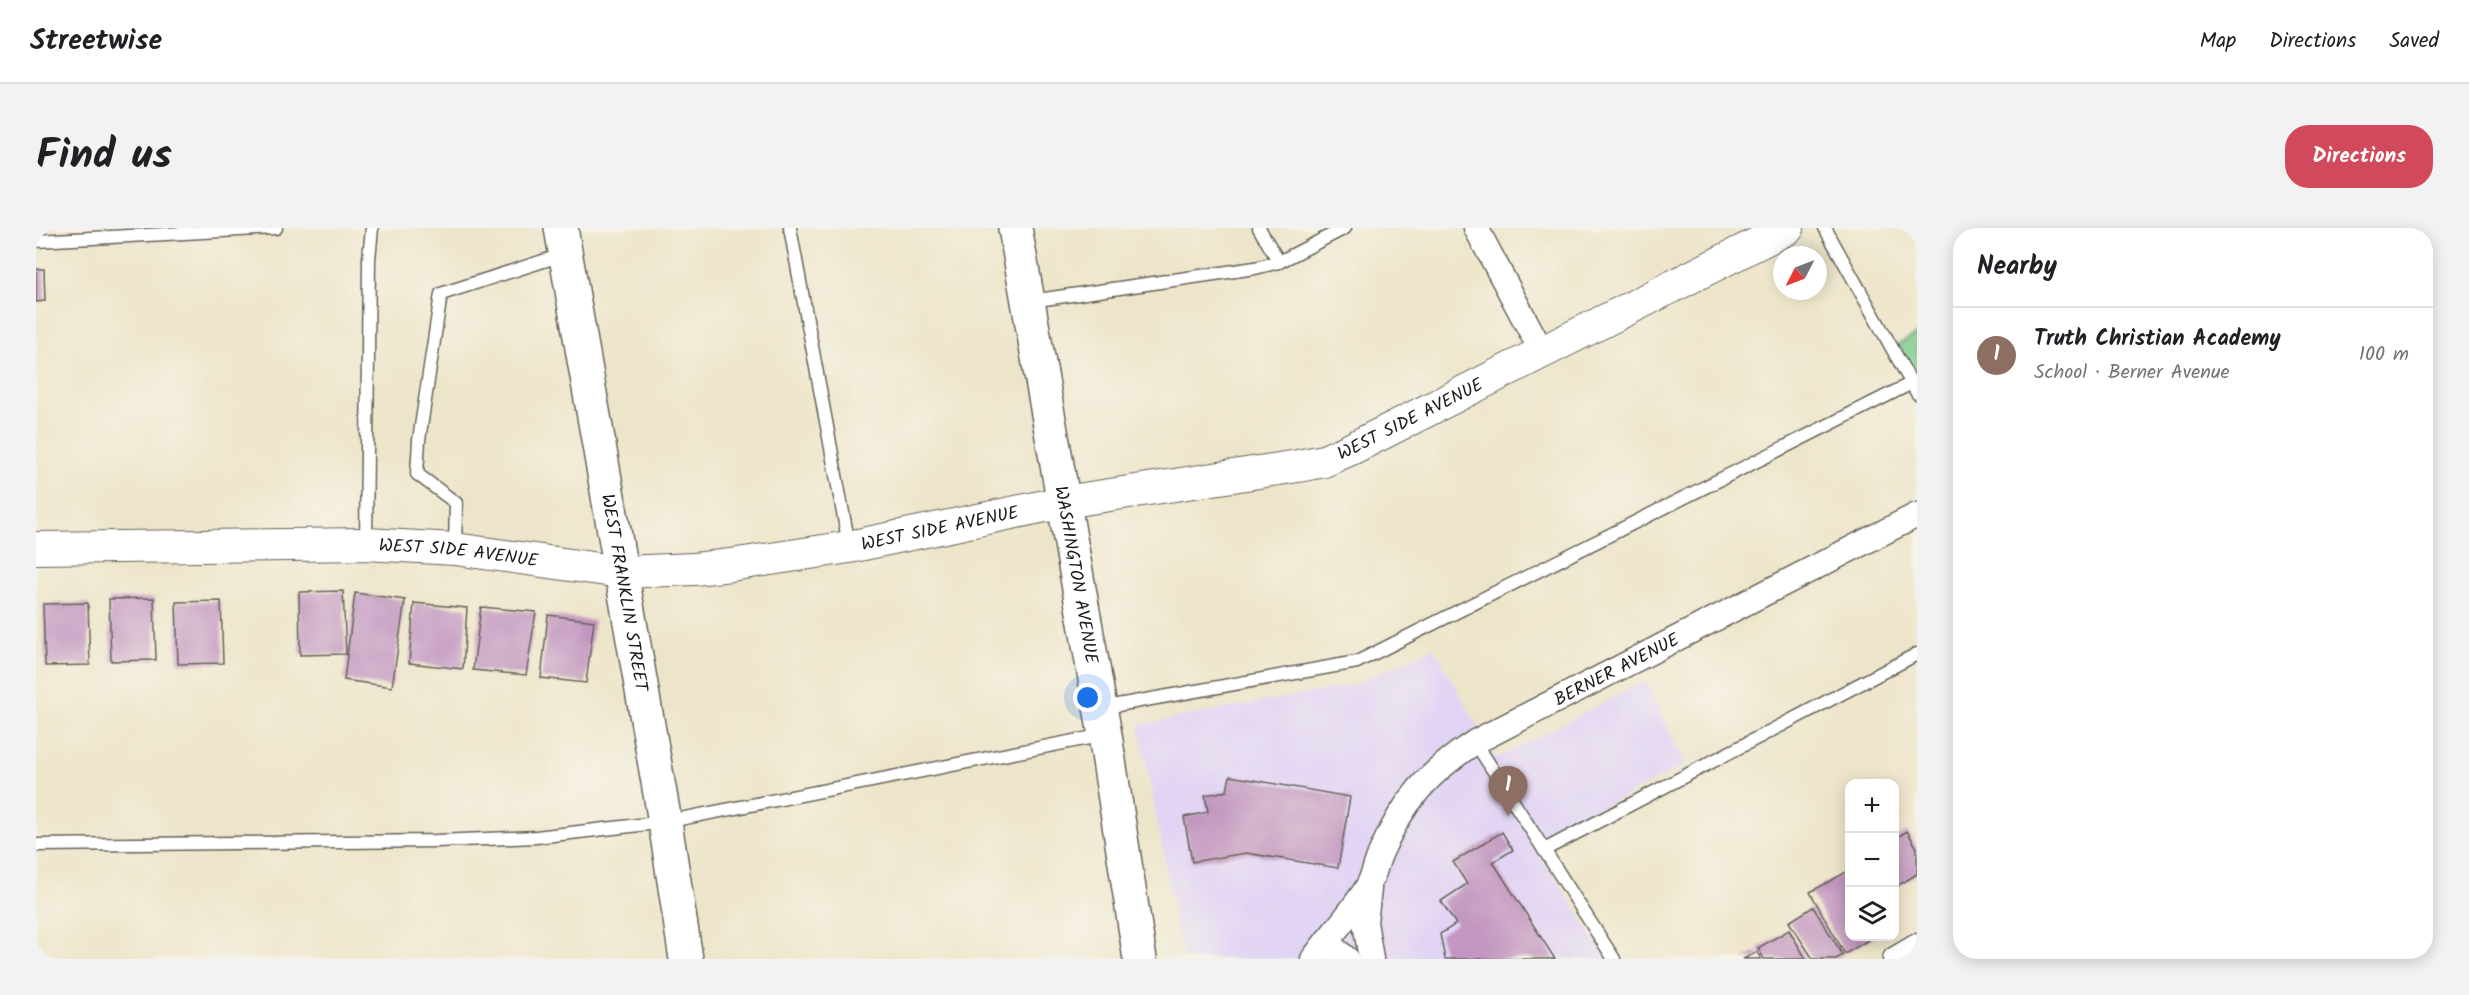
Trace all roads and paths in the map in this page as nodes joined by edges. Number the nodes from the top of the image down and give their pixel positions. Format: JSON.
{"nodes":[{"id":1,"x":276,"y":228,"type":"edge"},
{"id":2,"x":372,"y":228,"type":"edge"},
{"id":3,"x":790,"y":228,"type":"edge"},
{"id":4,"x":1015,"y":228,"type":"edge"},
{"id":5,"x":1259,"y":228,"type":"edge"},
{"id":6,"x":1345,"y":228,"type":"edge"},
{"id":7,"x":1476,"y":228,"type":"edge"},
{"id":8,"x":1788,"y":228,"type":"edge"},
{"id":9,"x":1825,"y":228,"type":"edge"},
{"id":10,"x":36,"y":241,"type":"edge"},
{"id":11,"x":563,"y":241,"type":"edge"},
{"id":12,"x":1279,"y":262,"type":"junction"},
{"id":13,"x":1029,"y":302,"type":"junction"},
{"id":14,"x":1542,"y":352,"type":"junction"},
{"id":15,"x":1914,"y":388,"type":"edge"},
{"id":16,"x":1064,"y":502,"type":"junction"},
{"id":17,"x":1917,"y":515,"type":"edge"},
{"id":18,"x":366,"y":544,"type":"junction"},
{"id":19,"x":849,"y":547,"type":"junction"},
{"id":20,"x":36,"y":548,"type":"edge"},
{"id":21,"x":455,"y":549,"type":"junction"},
{"id":22,"x":621,"y":572,"type":"junction"},
{"id":23,"x":1917,"y":654,"type":"edge"},
{"id":24,"x":1103,"y":722,"type":"junction"},
{"id":25,"x":1474,"y":742,"type":"junction"},
{"id":26,"x":665,"y":822,"type":"junction"},
{"id":27,"x":36,"y":845,"type":"edge"},
{"id":28,"x":1544,"y":850,"type":"junction"},
{"id":29,"x":1369,"y":884,"type":"junction"},
{"id":30,"x":1917,"y":946,"type":"edge"},
{"id":31,"x":1320,"y":950,"type":"edge"},
{"id":32,"x":686,"y":959,"type":"edge"},
{"id":33,"x":1140,"y":959,"type":"edge"},
{"id":34,"x":1347,"y":959,"type":"edge"},
{"id":35,"x":1371,"y":959,"type":"edge"},
{"id":36,"x":1614,"y":959,"type":"edge"},
{"id":37,"x":1895,"y":959,"type":"edge"}],
"edges":[{"from":1,"to":10,"type":"lane"},
{"from":2,"to":18,"type":"lane"},
{"from":3,"to":19,"type":"lane"},
{"from":4,"to":13,"type":"main road","name":"WASHINGTON AVENUE"},
{"from":5,"to":12,"type":"lane"},
{"from":6,"to":12,"type":"lane"},
{"from":7,"to":14,"type":"street"},
{"from":8,"to":14,"type":"street","name":"WEST SIDE AVENUE"},
{"from":9,"to":15,"type":"lane"},
{"from":11,"to":21,"type":"lane"},
{"from":11,"to":22,"type":"main road","name":"WEST FRANKLIN STREET"},
{"from":12,"to":13,"type":"lane"},
{"from":13,"to":16,"type":"main road","name":"WASHINGTON AVENUE"},
{"from":14,"to":16,"type":"street","name":"WEST SIDE AVENUE"},
{"from":15,"to":24,"type":"lane"},
{"from":16,"to":19,"type":"street","name":"WEST SIDE AVENUE"},
{"from":16,"to":24,"type":"main road","name":"WASHINGTON AVENUE"},
{"from":17,"to":25,"type":"street","name":"BERNER AVENUE"},
{"from":18,"to":20,"type":"street","name":"WEST SIDE AVENUE"},
{"from":18,"to":21,"type":"street","name":"WEST SIDE AVENUE"},
{"from":19,"to":22,"type":"street","name":"WEST SIDE AVENUE"},
{"from":21,"to":22,"type":"street","name":"WEST SIDE AVENUE"},
{"from":22,"to":26,"type":"main road","name":"WEST FRANKLIN STREET"},
{"from":23,"to":28,"type":"lane"},
{"from":24,"to":26,"type":"lane"},
{"from":24,"to":33,"type":"main road","name":"WASHINGTON AVENUE"},
{"from":25,"to":28,"type":"lane"},
{"from":25,"to":29,"type":"street","name":"BERNER AVENUE"},
{"from":26,"to":27,"type":"lane"},
{"from":26,"to":32,"type":"main road","name":"WEST FRANKLIN STREET"},
{"from":28,"to":36,"type":"lane"},
{"from":29,"to":31,"type":"street","name":"BERNER AVENUE"},
{"from":29,"to":35,"type":"street","name":"BERNER AVENUE"},
{"from":30,"to":37,"type":"street"},
{"from":31,"to":34,"type":"street"}]}
